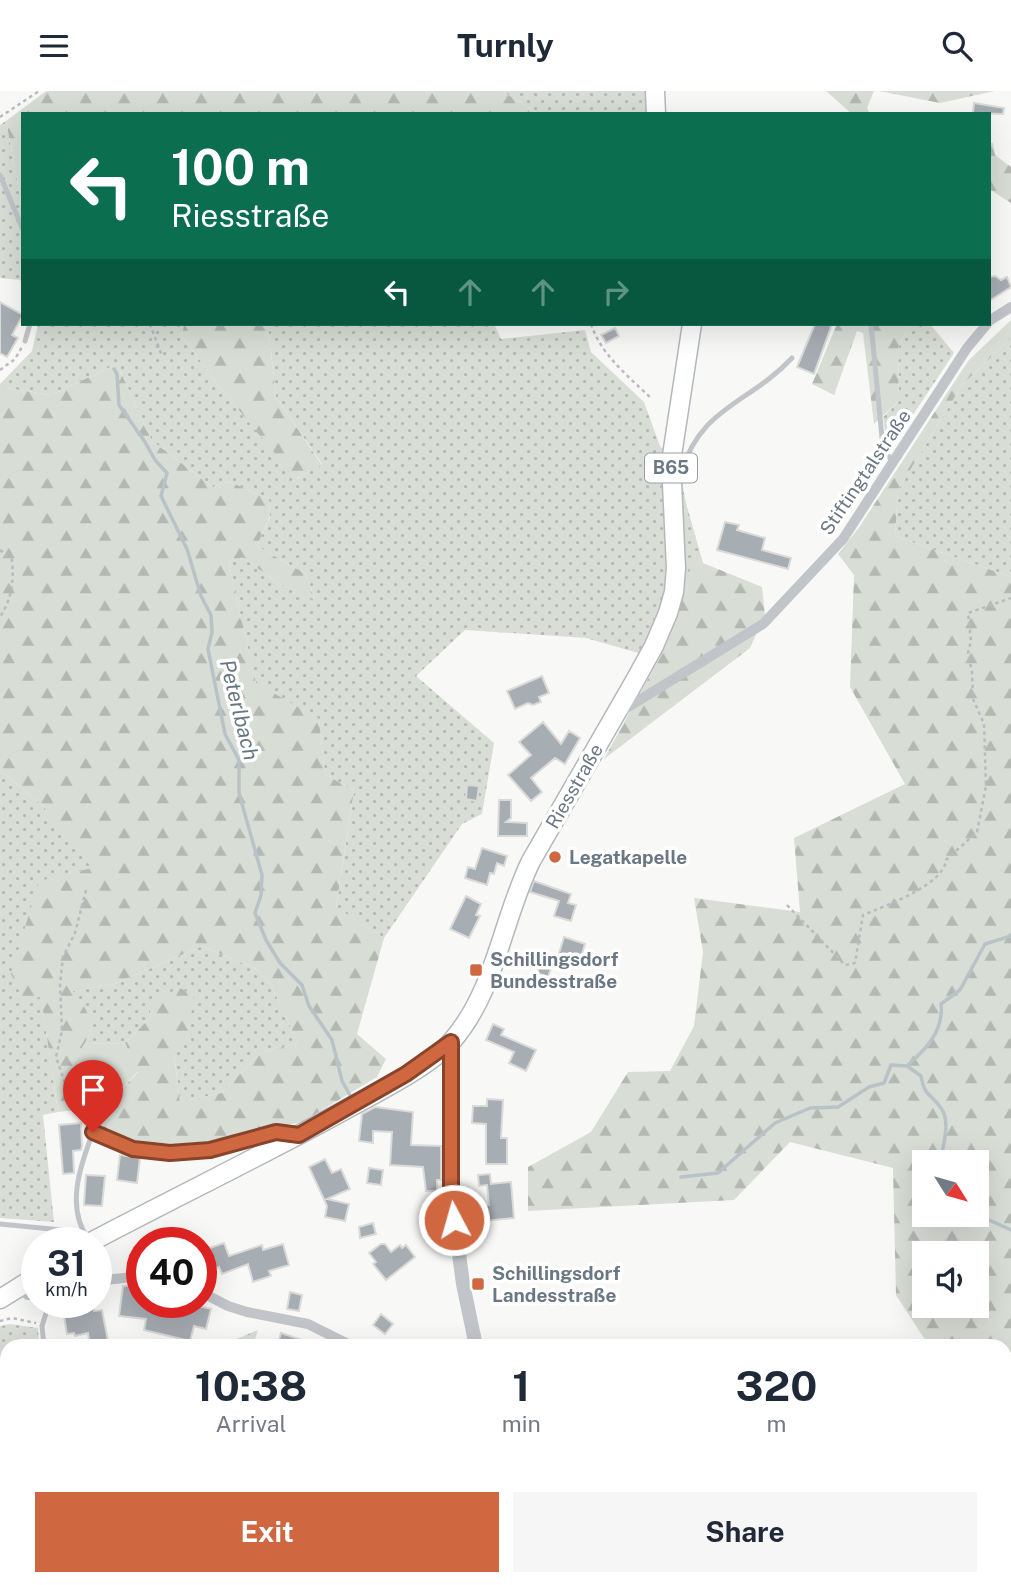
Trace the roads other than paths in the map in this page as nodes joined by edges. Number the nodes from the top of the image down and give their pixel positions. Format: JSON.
{"nodes":[{"id":1,"x":655,"y":91,"type":"edge"},
{"id":2,"x":656,"y":112,"type":"edge"},
{"id":3,"x":0,"y":175,"type":"edge"},
{"id":4,"x":21,"y":225,"type":"edge"},
{"id":5,"x":1011,"y":307,"type":"edge"},
{"id":6,"x":991,"y":321,"type":"edge"},
{"id":7,"x":29,"y":326,"type":"edge"},
{"id":8,"x":692,"y":326,"type":"edge"},
{"id":9,"x":871,"y":326,"type":"edge"},
{"id":10,"x":985,"y":326,"type":"edge"},
{"id":11,"x":25,"y":341,"type":"road end"},
{"id":12,"x":792,"y":358,"type":"dead end"},
{"id":13,"x":893,"y":462,"type":"junction"},
{"id":14,"x":671,"y":474,"type":"junction"},
{"id":15,"x":614,"y":715,"type":"junction"},
{"id":16,"x":451,"y":1042,"type":"junction"},
{"id":17,"x":299,"y":1135,"type":"junction"},
{"id":18,"x":0,"y":1224,"type":"edge"},
{"id":19,"x":83,"y":1227,"type":"edge"},
{"id":20,"x":111,"y":1227,"type":"edge"},
{"id":21,"x":21,"y":1228,"type":"edge"},
{"id":22,"x":19,"y":1288,"type":"edge"},
{"id":23,"x":0,"y":1299,"type":"edge"},
{"id":24,"x":217,"y":1300,"type":"edge"},
{"id":25,"x":44,"y":1318,"type":"edge"},
{"id":26,"x":43,"y":1339,"type":"edge"},
{"id":27,"x":338,"y":1339,"type":"edge"},
{"id":28,"x":475,"y":1339,"type":"edge"}],
"edges":[{"from":1,"to":2,"type":"main road"},
{"from":3,"to":4,"type":"lane"},
{"from":5,"to":6,"type":"street","name":"Stiftingtalstraße"},
{"from":7,"to":11,"type":"lane"},
{"from":8,"to":14,"type":"main road","name":"Riesstraße","number":"B65"},
{"from":9,"to":13,"type":"lane"},
{"from":10,"to":13,"type":"street","name":"Stiftingtalstraße"},
{"from":12,"to":14,"type":"lane"},
{"from":13,"to":15,"type":"street","name":"Stiftingtalstraße"},
{"from":14,"to":15,"type":"main road","name":"Riesstraße","number":"B65"},
{"from":15,"to":16,"type":"main road","name":"Riesstraße","number":"B65"},
{"from":16,"to":17,"type":"main road","name":"Riesstraße","number":"B65"},
{"from":16,"to":28,"type":"street"},
{"from":17,"to":19,"type":"lane"},
{"from":17,"to":20,"type":"main road","name":"Riesstraße","number":"B65"},
{"from":18,"to":21,"type":"lane"},
{"from":22,"to":23,"type":"main road"},
{"from":24,"to":27,"type":"street"},
{"from":25,"to":26,"type":"lane"}]}
